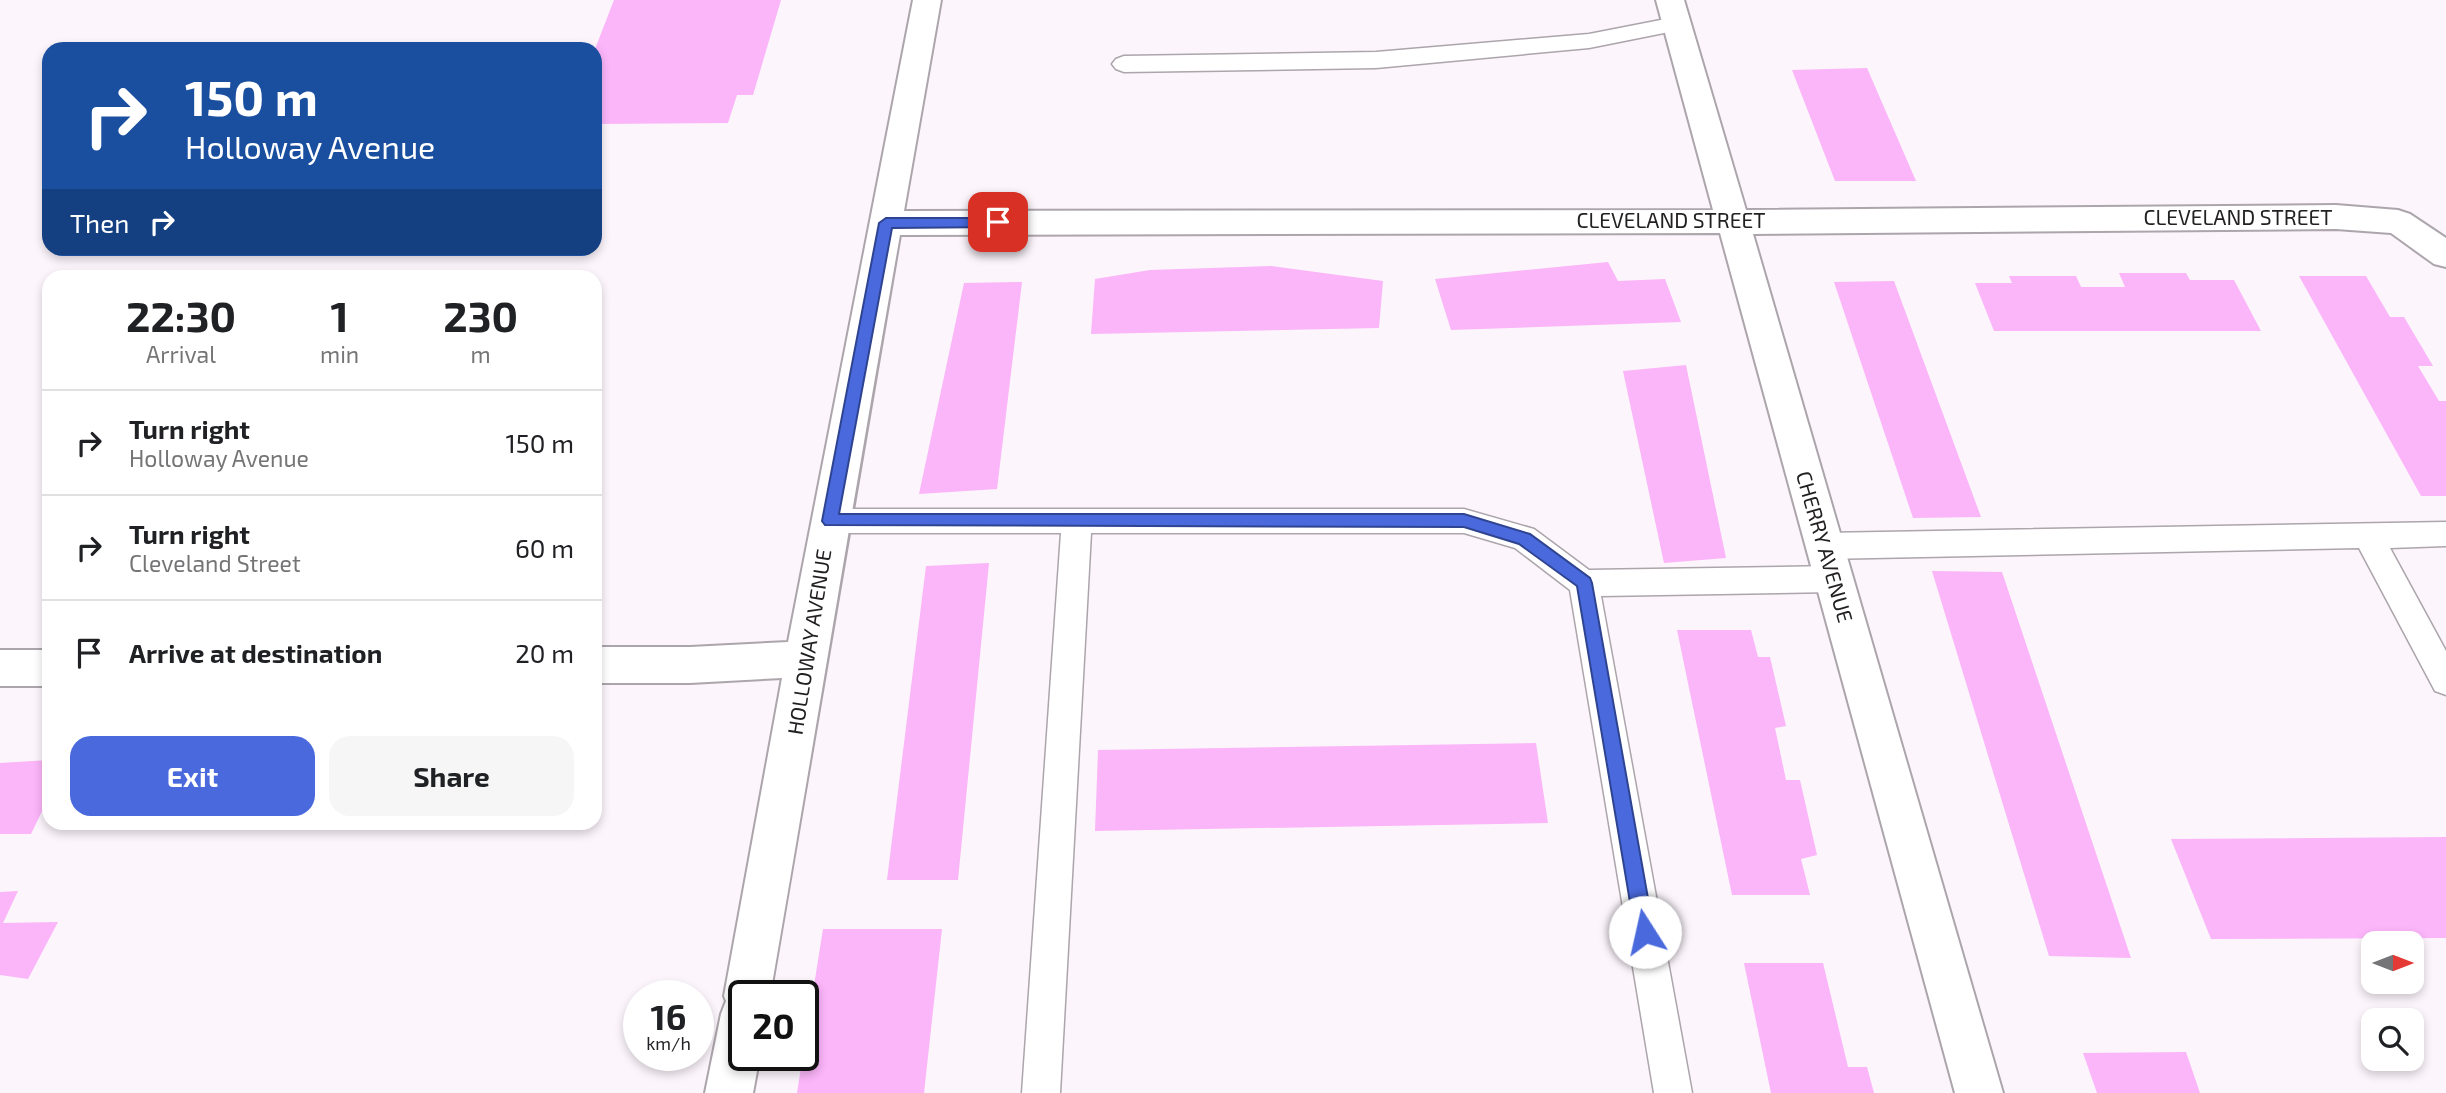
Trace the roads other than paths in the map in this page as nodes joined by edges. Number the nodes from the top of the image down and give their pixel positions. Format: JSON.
{"nodes":[{"id":1,"x":927,"y":0,"type":"edge"},
{"id":2,"x":1673,"y":12,"type":"edge"},
{"id":3,"x":1124,"y":64,"type":"dead end"},
{"id":4,"x":1733,"y":222,"type":"junction"},
{"id":5,"x":886,"y":223,"type":"junction"},
{"id":6,"x":2446,"y":255,"type":"edge"},
{"id":7,"x":830,"y":521,"type":"junction"},
{"id":8,"x":1077,"y":521,"type":"junction"},
{"id":9,"x":2446,"y":534,"type":"edge"},
{"id":10,"x":2368,"y":536,"type":"junction"},
{"id":11,"x":1829,"y":562,"type":"junction"},
{"id":12,"x":1584,"y":583,"type":"junction"},
{"id":13,"x":805,"y":659,"type":"junction"},
{"id":14,"x":602,"y":665,"type":"edge"},
{"id":15,"x":0,"y":668,"type":"edge"},
{"id":16,"x":42,"y":668,"type":"edge"},
{"id":17,"x":2446,"y":681,"type":"edge"},
{"id":18,"x":750,"y":980,"type":"edge"},
{"id":19,"x":733,"y":1071,"type":"edge"},
{"id":20,"x":729,"y":1093,"type":"edge"},
{"id":21,"x":1041,"y":1093,"type":"edge"},
{"id":22,"x":1673,"y":1093,"type":"edge"},
{"id":23,"x":1979,"y":1093,"type":"edge"}],
"edges":[{"from":1,"to":5,"type":"street","name":"HOLLOWAY AVENUE"},
{"from":2,"to":3,"type":"lane"},
{"from":2,"to":4,"type":"street","name":"CHERRY AVENUE"},
{"from":4,"to":5,"type":"street","name":"CLEVELAND STREET"},
{"from":4,"to":6,"type":"street","name":"CLEVELAND STREET"},
{"from":4,"to":11,"type":"street","name":"CHERRY AVENUE"},
{"from":5,"to":7,"type":"street","name":"HOLLOWAY AVENUE"},
{"from":7,"to":8,"type":"lane"},
{"from":7,"to":13,"type":"street","name":"HOLLOWAY AVENUE"},
{"from":8,"to":12,"type":"lane"},
{"from":8,"to":21,"type":"lane"},
{"from":9,"to":10,"type":"lane"},
{"from":10,"to":11,"type":"lane"},
{"from":10,"to":17,"type":"lane"},
{"from":11,"to":12,"type":"lane"},
{"from":11,"to":23,"type":"street","name":"CHERRY AVENUE"},
{"from":12,"to":22,"type":"lane"},
{"from":13,"to":14,"type":"street"},
{"from":13,"to":18,"type":"street","name":"HOLLOWAY AVENUE"},
{"from":15,"to":16,"type":"street"},
{"from":19,"to":20,"type":"street"}]}
